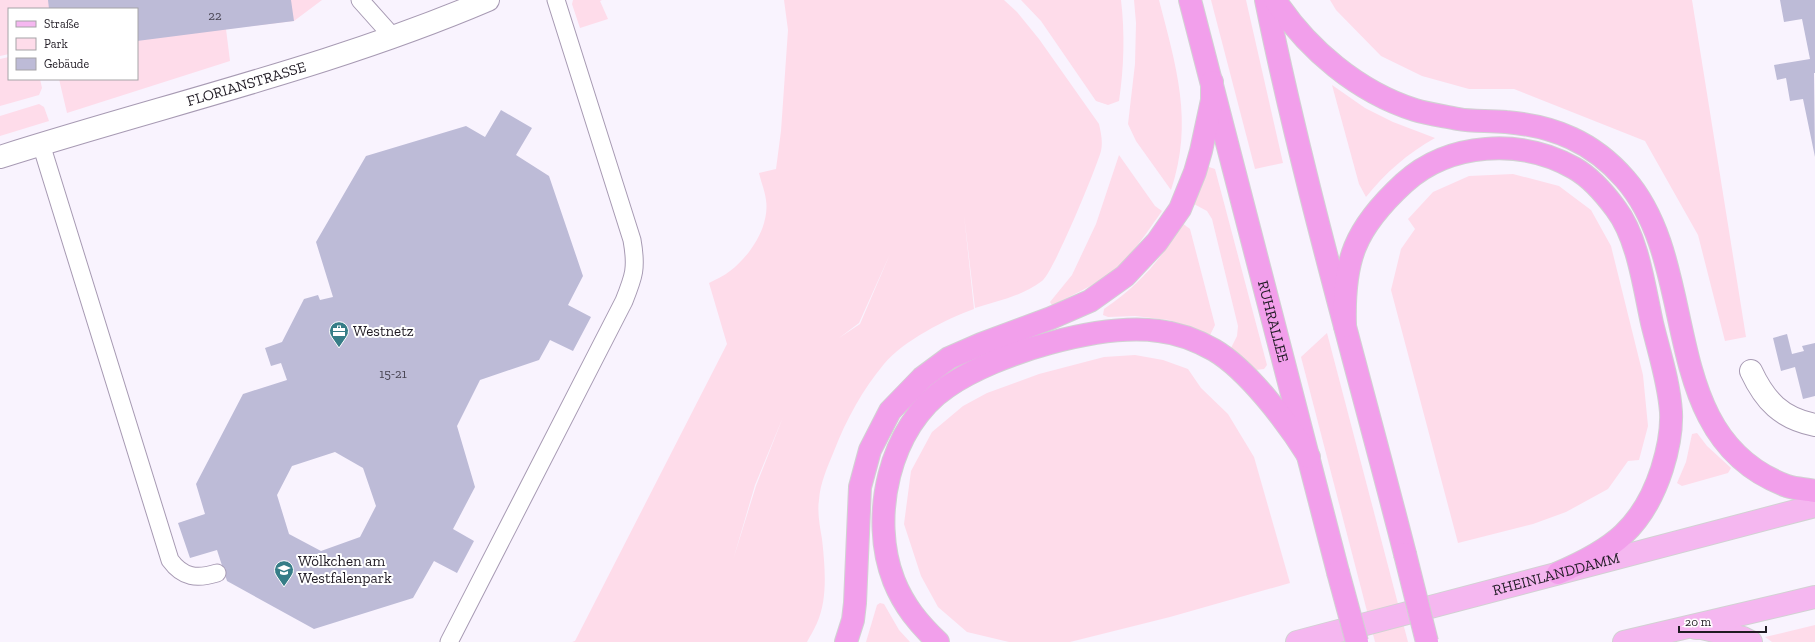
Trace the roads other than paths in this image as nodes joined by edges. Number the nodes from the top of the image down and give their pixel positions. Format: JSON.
{"nodes":[{"id":1,"x":360,"y":0,"type":"edge"},
{"id":2,"x":488,"y":0,"type":"edge"},
{"id":3,"x":556,"y":0,"type":"edge"},
{"id":4,"x":1190,"y":0,"type":"edge"},
{"id":5,"x":1266,"y":0,"type":"edge"},
{"id":6,"x":1276,"y":0,"type":"edge"},
{"id":7,"x":393,"y":38,"type":"junction"},
{"id":8,"x":1212,"y":82,"type":"junction"},
{"id":9,"x":41,"y":144,"type":"junction"},
{"id":10,"x":0,"y":157,"type":"edge"},
{"id":11,"x":1345,"y":326,"type":"junction"},
{"id":12,"x":1751,"y":371,"type":"dead end"},
{"id":13,"x":1815,"y":425,"type":"edge"},
{"id":14,"x":1308,"y":457,"type":"junction"},
{"id":15,"x":1815,"y":491,"type":"edge"},
{"id":16,"x":1815,"y":506,"type":"edge"},
{"id":17,"x":217,"y":572,"type":"dead end"},
{"id":18,"x":1558,"y":573,"type":"junction"},
{"id":19,"x":1815,"y":597,"type":"edge"},
{"id":20,"x":1671,"y":630,"type":"junction"},
{"id":21,"x":449,"y":642,"type":"edge"},
{"id":22,"x":846,"y":642,"type":"edge"},
{"id":23,"x":938,"y":642,"type":"edge"},
{"id":24,"x":1297,"y":642,"type":"edge"},
{"id":25,"x":1356,"y":642,"type":"edge"},
{"id":26,"x":1427,"y":642,"type":"edge"},
{"id":27,"x":1624,"y":642,"type":"edge"},
{"id":28,"x":1751,"y":642,"type":"edge"}],
"edges":[{"from":1,"to":7,"type":"lane"},
{"from":2,"to":7,"type":"street","name":"FLORIANSTRASSE"},
{"from":3,"to":21,"type":"lane"},
{"from":4,"to":8,"type":"highway","name":"RUHRALLEE"},
{"from":5,"to":11,"type":"highway"},
{"from":6,"to":15,"type":"highway"},
{"from":7,"to":9,"type":"street","name":"FLORIANSTRASSE"},
{"from":8,"to":14,"type":"highway","name":"RUHRALLEE"},
{"from":8,"to":22,"type":"highway"},
{"from":9,"to":10,"type":"street","name":"FLORIANSTRASSE"},
{"from":9,"to":17,"type":"lane"},
{"from":11,"to":18,"type":"highway"},
{"from":11,"to":26,"type":"highway","bridge":true},
{"from":12,"to":13,"type":"street"},
{"from":14,"to":23,"type":"highway"},
{"from":14,"to":25,"type":"highway","name":"RUHRALLEE","bridge":true},
{"from":16,"to":18,"type":"main road","name":"RHEINLANDDAMM"},
{"from":18,"to":24,"type":"main road","name":"RHEINLANDDAMM"},
{"from":19,"to":20,"type":"main road"},
{"from":20,"to":27,"type":"main road"},
{"from":20,"to":28,"type":"main road"}]}
